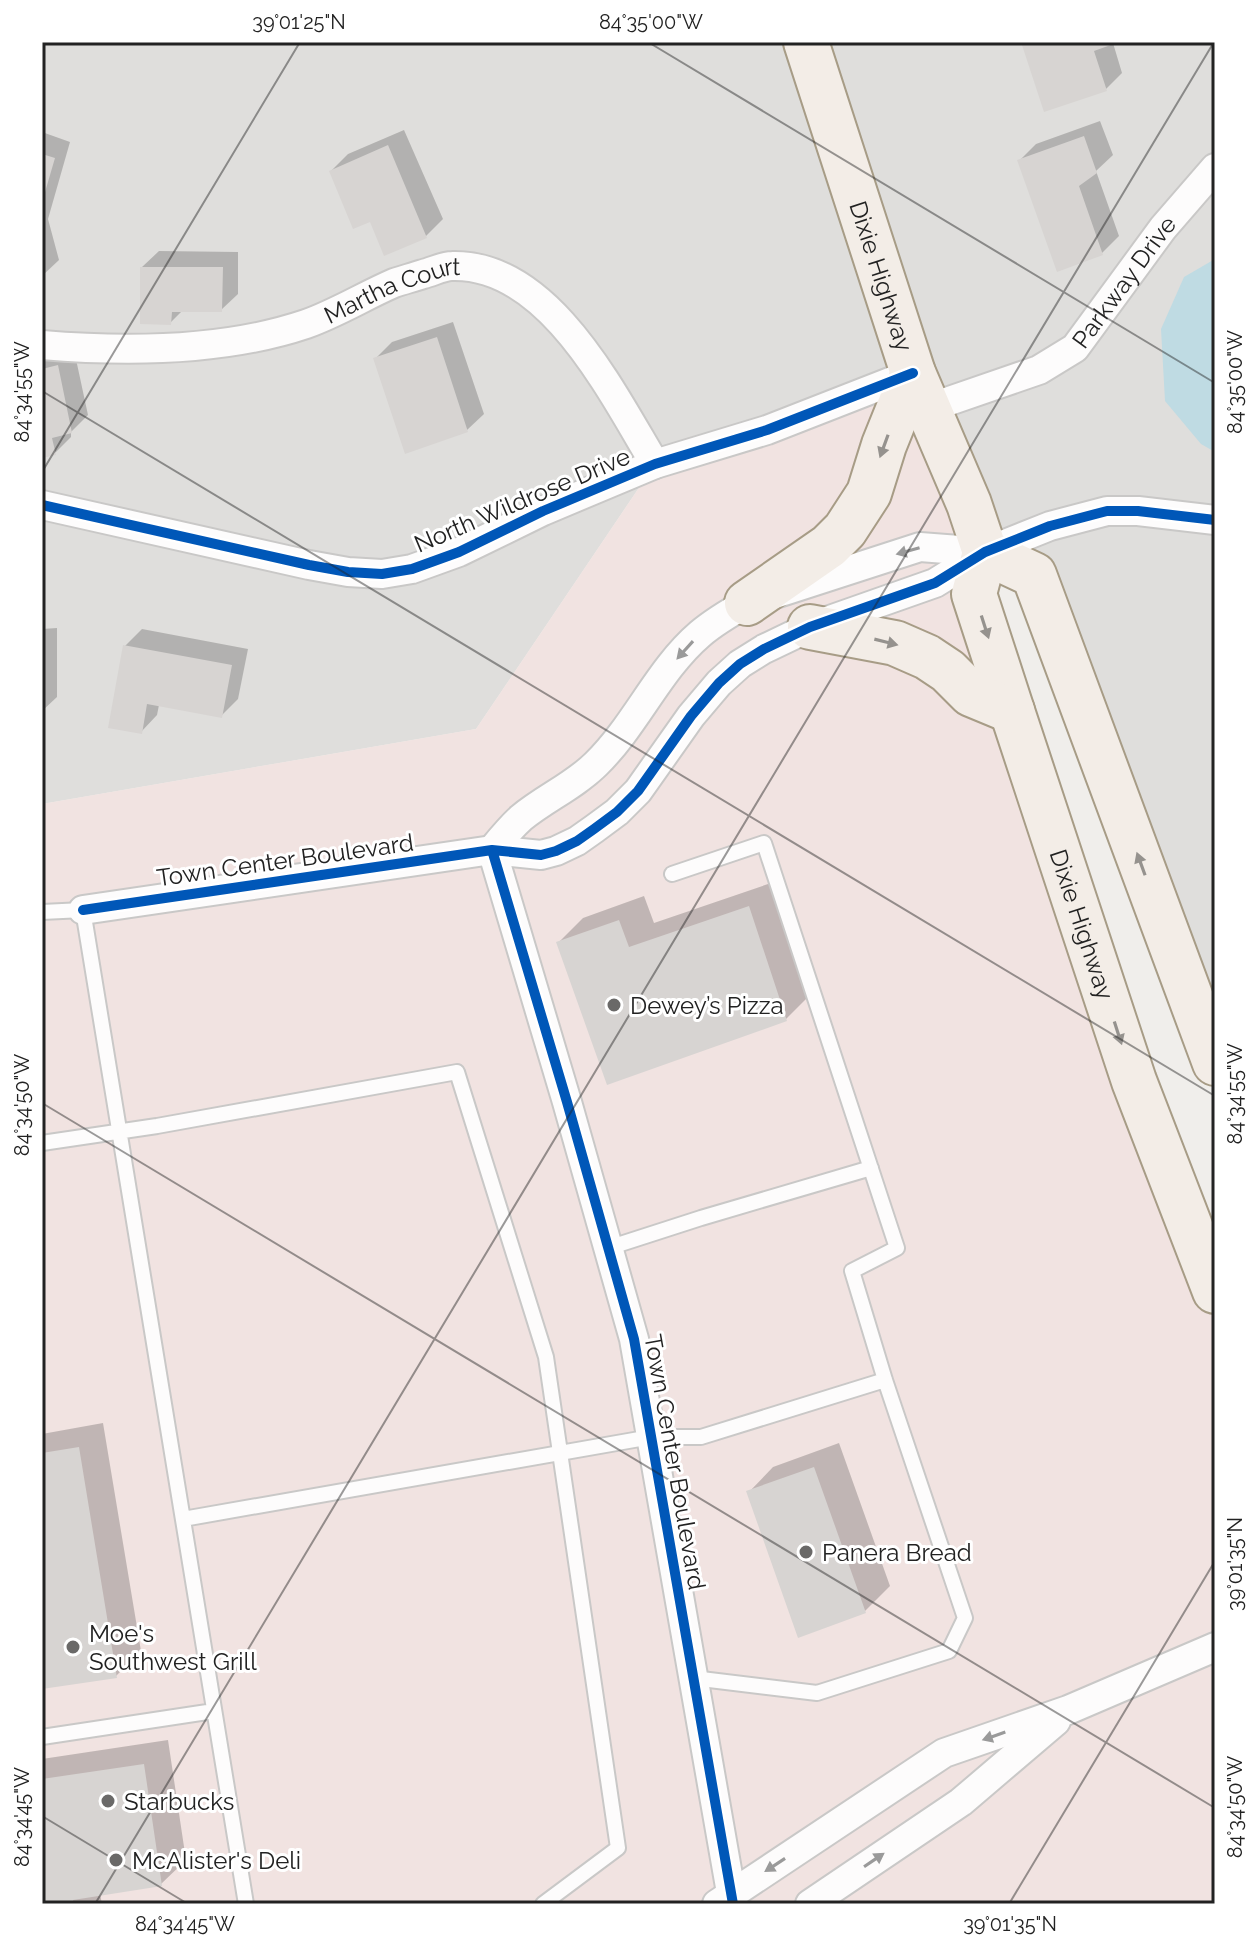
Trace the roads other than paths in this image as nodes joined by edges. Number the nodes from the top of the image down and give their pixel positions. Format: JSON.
{"nodes":[{"id":1,"x":806,"y":42,"type":"edge"},
{"id":2,"x":1215,"y":168,"type":"edge"},
{"id":3,"x":42,"y":345,"type":"edge"},
{"id":4,"x":920,"y":391,"type":"junction"},
{"id":5,"x":655,"y":464,"type":"junction"},
{"id":6,"x":42,"y":505,"type":"edge"},
{"id":7,"x":1215,"y":520,"type":"edge"},
{"id":8,"x":985,"y":552,"type":"junction"},
{"id":9,"x":747,"y":603,"type":"junction"},
{"id":10,"x":810,"y":627,"type":"junction"},
{"id":11,"x":1012,"y":711,"type":"junction"},
{"id":12,"x":492,"y":850,"type":"junction"},
{"id":13,"x":672,"y":874,"type":"dead end"},
{"id":14,"x":83,"y":910,"type":"junction"},
{"id":15,"x":42,"y":912,"type":"edge"},
{"id":16,"x":1215,"y":1063,"type":"edge"},
{"id":17,"x":120,"y":1132,"type":"junction"},
{"id":18,"x":42,"y":1143,"type":"edge"},
{"id":19,"x":871,"y":1168,"type":"junction"},
{"id":20,"x":608,"y":1248,"type":"junction"},
{"id":21,"x":1215,"y":1291,"type":"edge"},
{"id":22,"x":885,"y":1380,"type":"junction"},
{"id":23,"x":651,"y":1437,"type":"junction"},
{"id":24,"x":560,"y":1453,"type":"junction"},
{"id":25,"x":183,"y":1519,"type":"junction"},
{"id":26,"x":1215,"y":1647,"type":"edge"},
{"id":27,"x":693,"y":1678,"type":"junction"},
{"id":28,"x":1068,"y":1710,"type":"junction"},
{"id":29,"x":214,"y":1711,"type":"junction"},
{"id":30,"x":42,"y":1737,"type":"edge"},
{"id":31,"x":727,"y":1901,"type":"edge"},
{"id":32,"x":246,"y":1904,"type":"edge"},
{"id":33,"x":543,"y":1904,"type":"edge"},
{"id":34,"x":810,"y":1904,"type":"edge"}],
"edges":[{"from":1,"to":4,"type":"main road","name":"Dixie Highway"},
{"from":2,"to":4,"type":"street","name":"Parkway Drive"},
{"from":3,"to":5,"type":"street","name":"Martha Court"},
{"from":4,"to":5,"type":"street","name":"North Wildrose Drive"},
{"from":4,"to":8,"type":"main road","name":"Dixie Highway"},
{"from":4,"to":9,"type":"main road","one_way":true},
{"from":5,"to":6,"type":"street","name":"North Wildrose Drive"},
{"from":7,"to":8,"type":"street","name":"Town Center Boulevard"},
{"from":8,"to":9,"type":"street","one_way":true},
{"from":8,"to":10,"type":"street","name":"Town Center Boulevard"},
{"from":8,"to":11,"type":"main road","name":"Dixie Highway","one_way":true},
{"from":16,"to":8,"type":"main road","one_way":true},
{"from":9,"to":12,"type":"street","one_way":true},
{"from":10,"to":11,"type":"main road","one_way":true},
{"from":10,"to":12,"type":"street","name":"Town Center Boulevard"},
{"from":11,"to":21,"type":"main road","name":"Dixie Highway","one_way":true},
{"from":12,"to":14,"type":"street","name":"Town Center Boulevard"},
{"from":12,"to":20,"type":"street","name":"Town Center Boulevard"},
{"from":13,"to":19,"type":"lane"},
{"from":14,"to":15,"type":"lane"},
{"from":14,"to":17,"type":"lane"},
{"from":17,"to":18,"type":"lane"},
{"from":17,"to":24,"type":"lane"},
{"from":17,"to":25,"type":"lane"},
{"from":19,"to":20,"type":"lane"},
{"from":19,"to":22,"type":"lane"},
{"from":20,"to":23,"type":"street","name":"Town Center Boulevard"},
{"from":22,"to":23,"type":"lane"},
{"from":22,"to":27,"type":"lane"},
{"from":23,"to":24,"type":"lane"},
{"from":23,"to":27,"type":"street","name":"Town Center Boulevard"},
{"from":24,"to":25,"type":"lane"},
{"from":24,"to":33,"type":"lane"},
{"from":25,"to":29,"type":"lane"},
{"from":26,"to":28,"type":"street","name":"Town Center Boulevard"},
{"from":27,"to":31,"type":"street","name":"Town Center Boulevard"},
{"from":28,"to":31,"type":"street","name":"Town Center Boulevard","one_way":true},
{"from":34,"to":28,"type":"street","name":"Town Center Boulevard","one_way":true},
{"from":29,"to":30,"type":"lane"},
{"from":29,"to":32,"type":"lane"}]}
